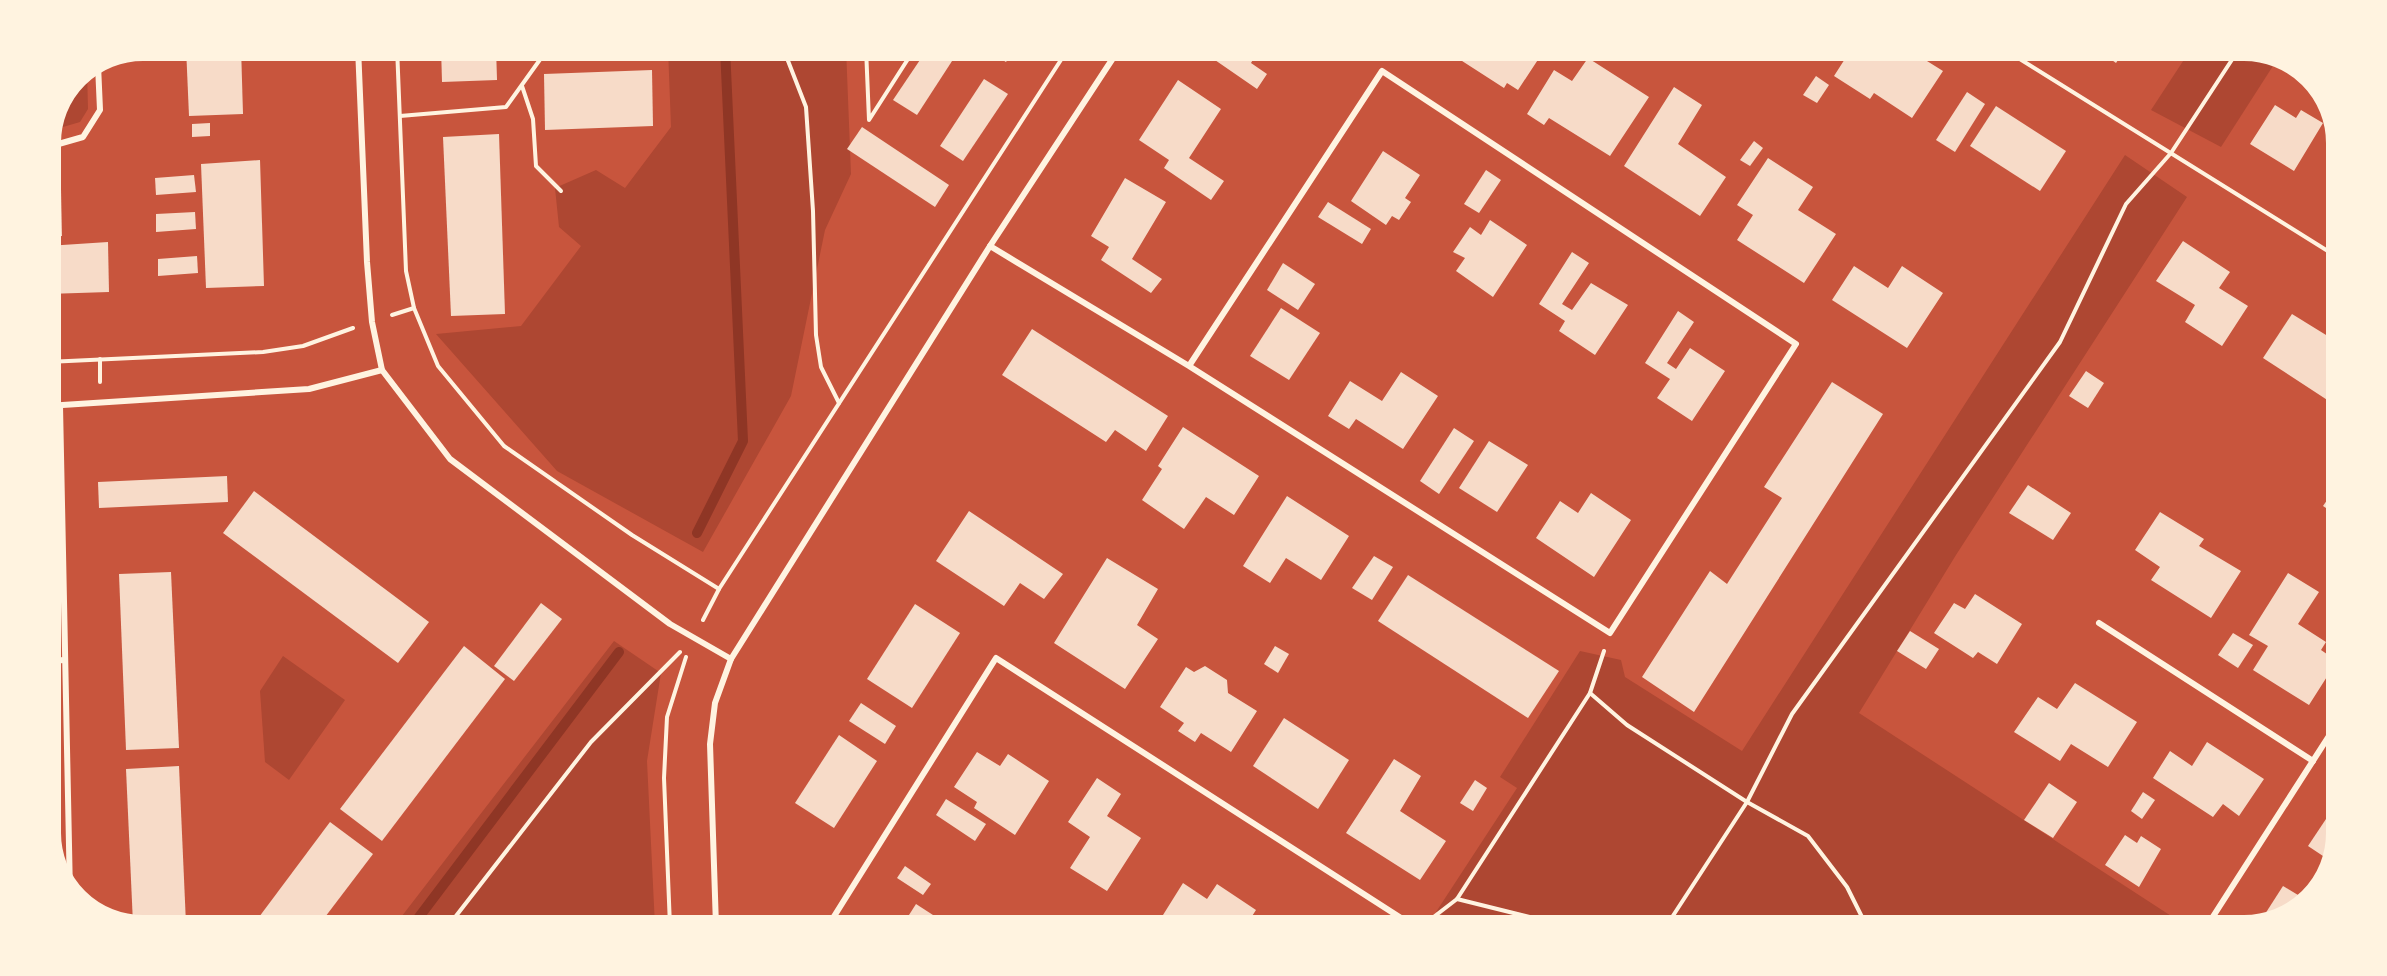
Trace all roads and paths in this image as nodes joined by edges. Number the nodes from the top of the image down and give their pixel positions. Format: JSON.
{"nodes":[{"id":1,"x":359,"y":57,"type":"edge"},
{"id":2,"x":397,"y":57,"type":"edge"},
{"id":3,"x":542,"y":57,"type":"edge"},
{"id":4,"x":787,"y":57,"type":"edge"},
{"id":5,"x":866,"y":57,"type":"edge"},
{"id":6,"x":909,"y":57,"type":"edge"},
{"id":7,"x":1063,"y":57,"type":"edge"},
{"id":8,"x":1114,"y":57,"type":"edge"},
{"id":9,"x":2017,"y":57,"type":"edge"},
{"id":10,"x":2234,"y":57,"type":"edge"},
{"id":11,"x":98,"y":70,"type":"edge"},
{"id":12,"x":522,"y":85,"type":"junction"},
{"id":13,"x":400,"y":116,"type":"junction"},
{"id":14,"x":57,"y":144,"type":"edge"},
{"id":15,"x":2171,"y":153,"type":"junction"},
{"id":16,"x":561,"y":191,"type":"dead end"},
{"id":17,"x":990,"y":246,"type":"junction"},
{"id":18,"x":2330,"y":252,"type":"edge"},
{"id":19,"x":414,"y":308,"type":"junction"},
{"id":20,"x":372,"y":322,"type":"junction"},
{"id":21,"x":57,"y":362,"type":"edge"},
{"id":22,"x":1188,"y":366,"type":"junction"},
{"id":23,"x":382,"y":370,"type":"junction"},
{"id":24,"x":839,"y":403,"type":"junction"},
{"id":25,"x":60,"y":406,"type":"joint"},
{"id":26,"x":719,"y":589,"type":"junction"},
{"id":27,"x":2099,"y":623,"type":"dead end"},
{"id":28,"x":1610,"y":633,"type":"junction"},
{"id":29,"x":693,"y":639,"type":"junction"},
{"id":30,"x":731,"y":659,"type":"junction"},
{"id":31,"x":57,"y":660,"type":"edge"},
{"id":32,"x":65,"y":660,"type":"junction"},
{"id":33,"x":1590,"y":693,"type":"junction"},
{"id":34,"x":2330,"y":734,"type":"edge"},
{"id":35,"x":2313,"y":761,"type":"junction"},
{"id":36,"x":1747,"y":802,"type":"junction"},
{"id":37,"x":70,"y":877,"type":"edge"},
{"id":38,"x":1457,"y":899,"type":"junction"},
{"id":39,"x":454,"y":919,"type":"edge"},
{"id":40,"x":670,"y":919,"type":"edge"},
{"id":41,"x":716,"y":919,"type":"edge"},
{"id":42,"x":832,"y":919,"type":"edge"},
{"id":43,"x":1403,"y":919,"type":"edge"},
{"id":44,"x":1431,"y":919,"type":"edge"},
{"id":45,"x":1538,"y":919,"type":"edge"},
{"id":46,"x":1671,"y":919,"type":"edge"},
{"id":47,"x":1863,"y":919,"type":"edge"},
{"id":48,"x":2211,"y":919,"type":"edge"}],
"edges":[{"from":1,"to":20,"type":"street"},
{"from":2,"to":13,"type":"path"},
{"from":3,"to":12,"type":"path"},
{"from":4,"to":24,"type":"path"},
{"from":5,"to":6,"type":"path"},
{"from":7,"to":24,"type":"path"},
{"from":8,"to":17,"type":"street"},
{"from":9,"to":15,"type":"path"},
{"from":10,"to":15,"type":"path"},
{"from":11,"to":14,"type":"street"},
{"from":12,"to":13,"type":"path"},
{"from":12,"to":16,"type":"path"},
{"from":13,"to":19,"type":"path"},
{"from":15,"to":18,"type":"path"},
{"from":15,"to":36,"type":"path"},
{"from":17,"to":22,"type":"street"},
{"from":17,"to":30,"type":"street"},
{"from":19,"to":20,"type":"path"},
{"from":19,"to":26,"type":"path"},
{"from":20,"to":21,"type":"path"},
{"from":20,"to":23,"type":"street"},
{"from":22,"to":28,"type":"street"},
{"from":22,"to":28,"type":"street"},
{"from":23,"to":25,"type":"street"},
{"from":23,"to":29,"type":"street"},
{"from":24,"to":26,"type":"path"},
{"from":25,"to":32,"type":"street"},
{"from":26,"to":29,"type":"path"},
{"from":27,"to":35,"type":"street"},
{"from":28,"to":33,"type":"path"},
{"from":29,"to":30,"type":"street"},
{"from":29,"to":39,"type":"path"},
{"from":29,"to":40,"type":"path"},
{"from":30,"to":41,"type":"street"},
{"from":31,"to":32,"type":"street"},
{"from":32,"to":37,"type":"street"},
{"from":33,"to":36,"type":"path"},
{"from":33,"to":38,"type":"path"},
{"from":34,"to":35,"type":"street"},
{"from":35,"to":48,"type":"street"},
{"from":36,"to":46,"type":"path"},
{"from":36,"to":47,"type":"path"},
{"from":38,"to":44,"type":"path"},
{"from":38,"to":45,"type":"path"},
{"from":42,"to":43,"type":"street"}]}
